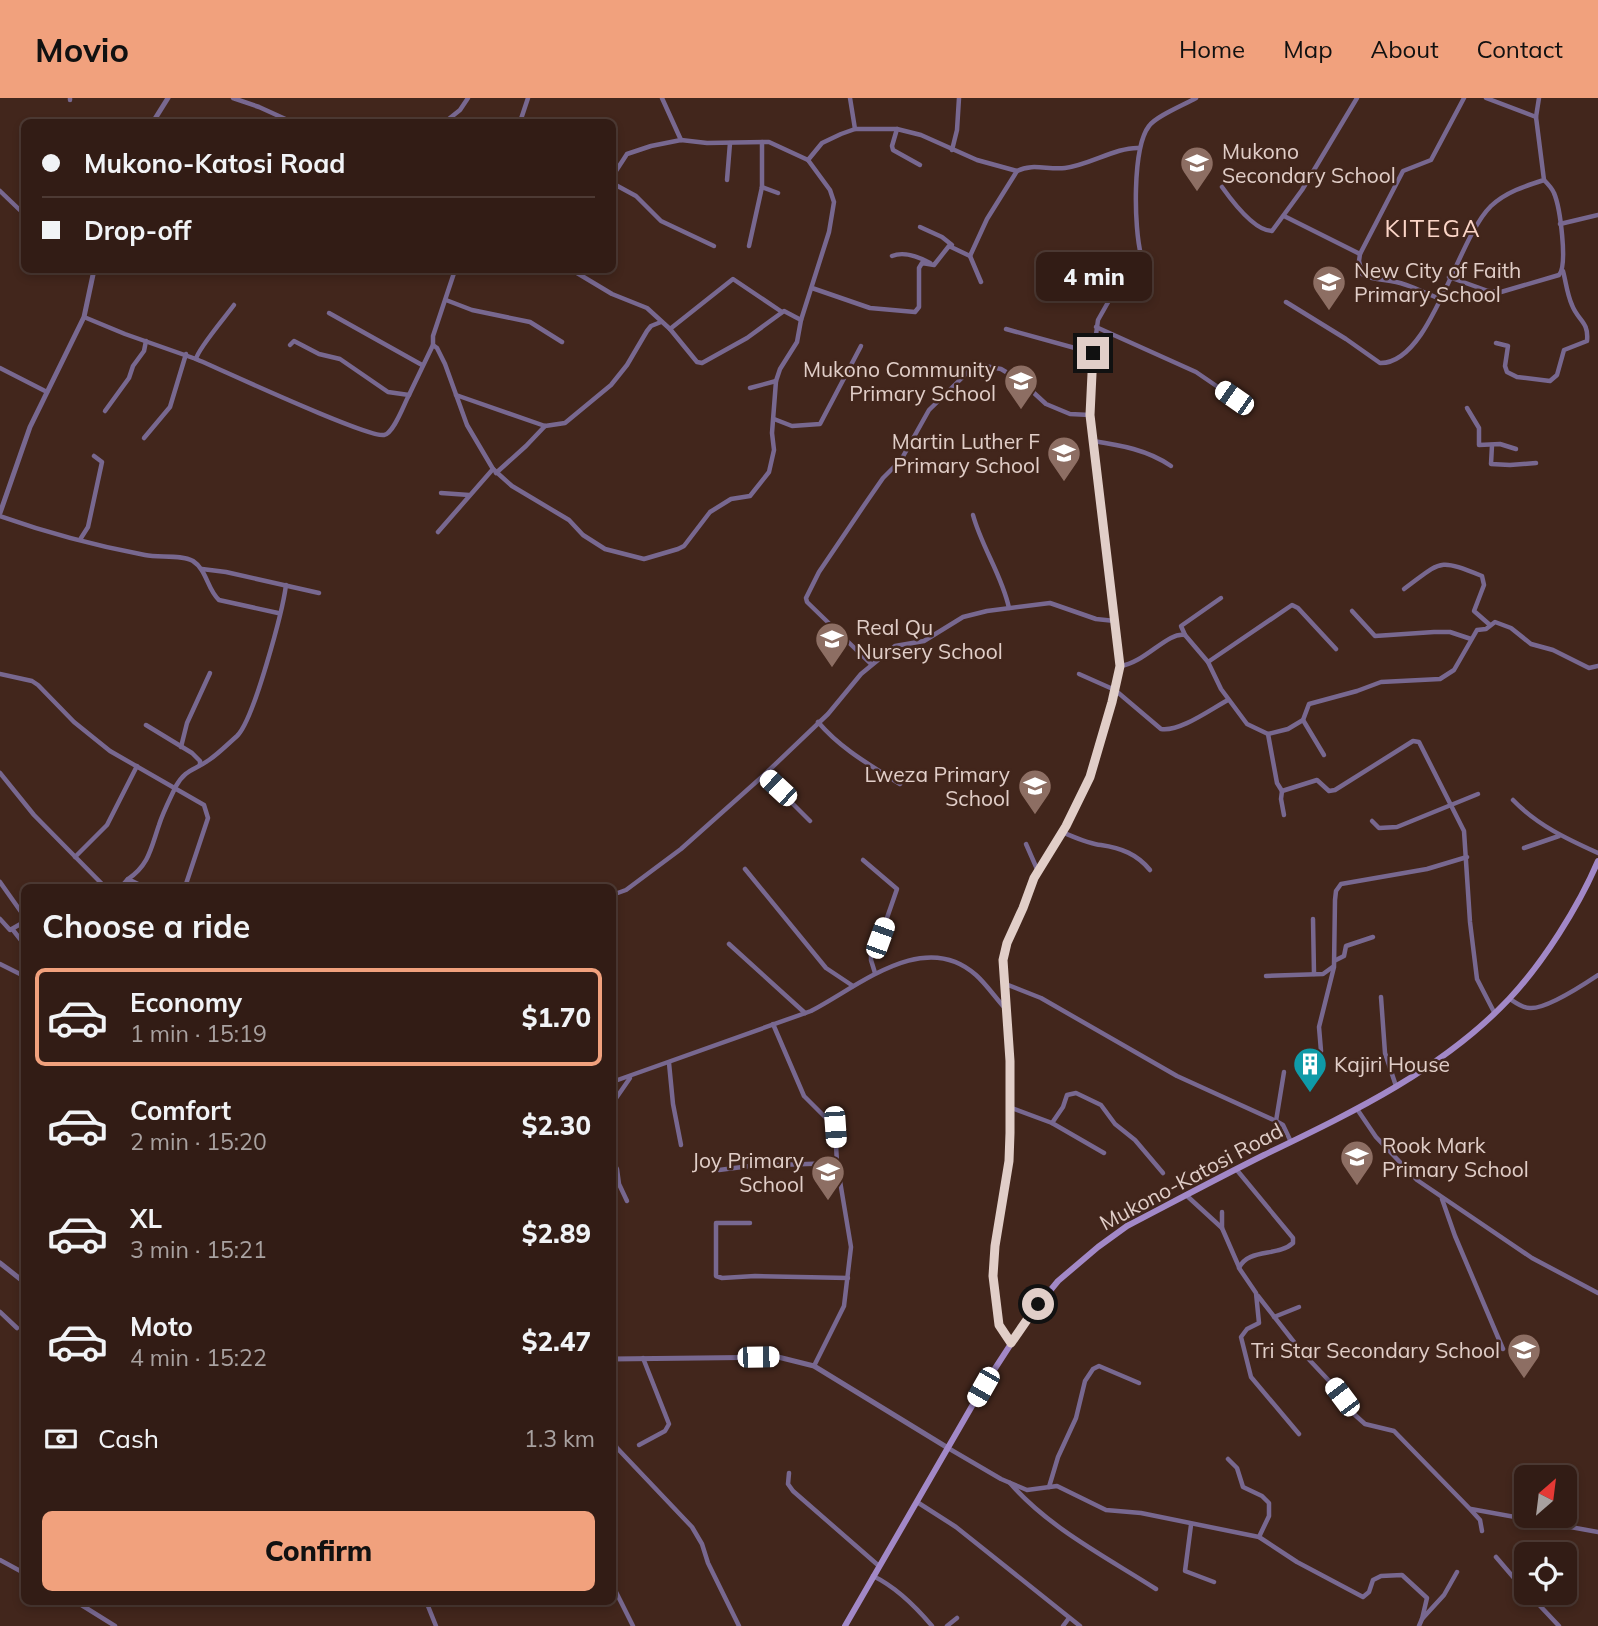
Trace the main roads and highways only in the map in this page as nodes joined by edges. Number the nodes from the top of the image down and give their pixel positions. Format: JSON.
{"nodes":[{"id":1,"x":1598,"y":861,"type":"edge"},
{"id":2,"x":845,"y":1626,"type":"edge"}],
"edges":[{"from":1,"to":2,"type":"main road","name":"Mukono-Katosi Road"}]}
